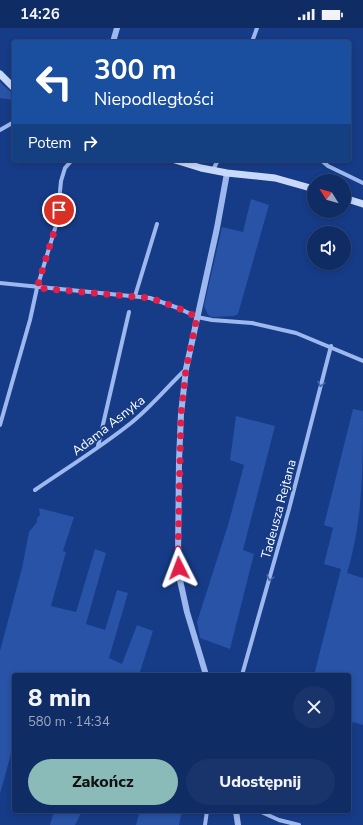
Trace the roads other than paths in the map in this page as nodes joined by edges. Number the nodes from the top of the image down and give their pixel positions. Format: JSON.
{"nodes":[{"id":1,"x":117,"y":28,"type":"edge"},
{"id":2,"x":257,"y":28,"type":"edge"},
{"id":3,"x":114,"y":40,"type":"edge"},
{"id":4,"x":253,"y":40,"type":"edge"},
{"id":5,"x":0,"y":74,"type":"edge"},
{"id":6,"x":12,"y":86,"type":"edge"},
{"id":7,"x":12,"y":123,"type":"edge"},
{"id":8,"x":0,"y":130,"type":"edge"},
{"id":9,"x":70,"y":162,"type":"edge"},
{"id":10,"x":182,"y":162,"type":"edge"},
{"id":11,"x":217,"y":162,"type":"edge"},
{"id":12,"x":323,"y":162,"type":"edge"},
{"id":13,"x":213,"y":171,"type":"junction"},
{"id":14,"x":227,"y":173,"type":"junction"},
{"id":15,"x":363,"y":183,"type":"edge"},
{"id":16,"x":307,"y":187,"type":"edge"},
{"id":17,"x":351,"y":200,"type":"edge"},
{"id":18,"x":363,"y":204,"type":"edge"},
{"id":19,"x":156,"y":224,"type":"dead end"},
{"id":20,"x":0,"y":283,"type":"edge"},
{"id":21,"x":37,"y":288,"type":"junction"},
{"id":22,"x":136,"y":296,"type":"junction"},
{"id":23,"x":129,"y":312,"type":"dead end"},
{"id":24,"x":197,"y":317,"type":"junction"},
{"id":25,"x":331,"y":346,"type":"junction"},
{"id":26,"x":363,"y":361,"type":"edge"},
{"id":27,"x":186,"y":369,"type":"junction"},
{"id":28,"x":0,"y":425,"type":"edge"},
{"id":29,"x":98,"y":446,"type":"junction"},
{"id":30,"x":36,"y":490,"type":"dead end"},
{"id":31,"x":205,"y":673,"type":"edge"},
{"id":32,"x":242,"y":673,"type":"edge"},
{"id":33,"x":207,"y":813,"type":"edge"},
{"id":34,"x":236,"y":813,"type":"edge"},
{"id":35,"x":264,"y":813,"type":"edge"},
{"id":36,"x":205,"y":825,"type":"edge"},
{"id":37,"x":238,"y":825,"type":"edge"},
{"id":38,"x":299,"y":825,"type":"edge"}],
"edges":[{"from":1,"to":3,"type":"street"},
{"from":2,"to":4,"type":"street"},
{"from":5,"to":6,"type":"main road"},
{"from":7,"to":8,"type":"street"},
{"from":9,"to":21,"type":"street"},
{"from":10,"to":13,"type":"main road"},
{"from":11,"to":13,"type":"street"},
{"from":12,"to":15,"type":"street"},
{"from":13,"to":14,"type":"main road"},
{"from":14,"to":16,"type":"main road"},
{"from":14,"to":24,"type":"street"},
{"from":17,"to":18,"type":"main road"},
{"from":19,"to":22,"type":"street"},
{"from":20,"to":21,"type":"street"},
{"from":21,"to":22,"type":"street"},
{"from":21,"to":28,"type":"street"},
{"from":22,"to":24,"type":"street"},
{"from":23,"to":29,"type":"street"},
{"from":24,"to":25,"type":"street"},
{"from":24,"to":27,"type":"street"},
{"from":25,"to":26,"type":"street"},
{"from":25,"to":32,"type":"street","name":"Tadeusza Rejtana","one_way":true},
{"from":27,"to":29,"type":"street","name":"Adama Asnyka"},
{"from":27,"to":31,"type":"street"},
{"from":29,"to":30,"type":"street","name":"Adama Asnyka"},
{"from":33,"to":36,"type":"street"},
{"from":34,"to":37,"type":"street"},
{"from":35,"to":38,"type":"street"}]}
